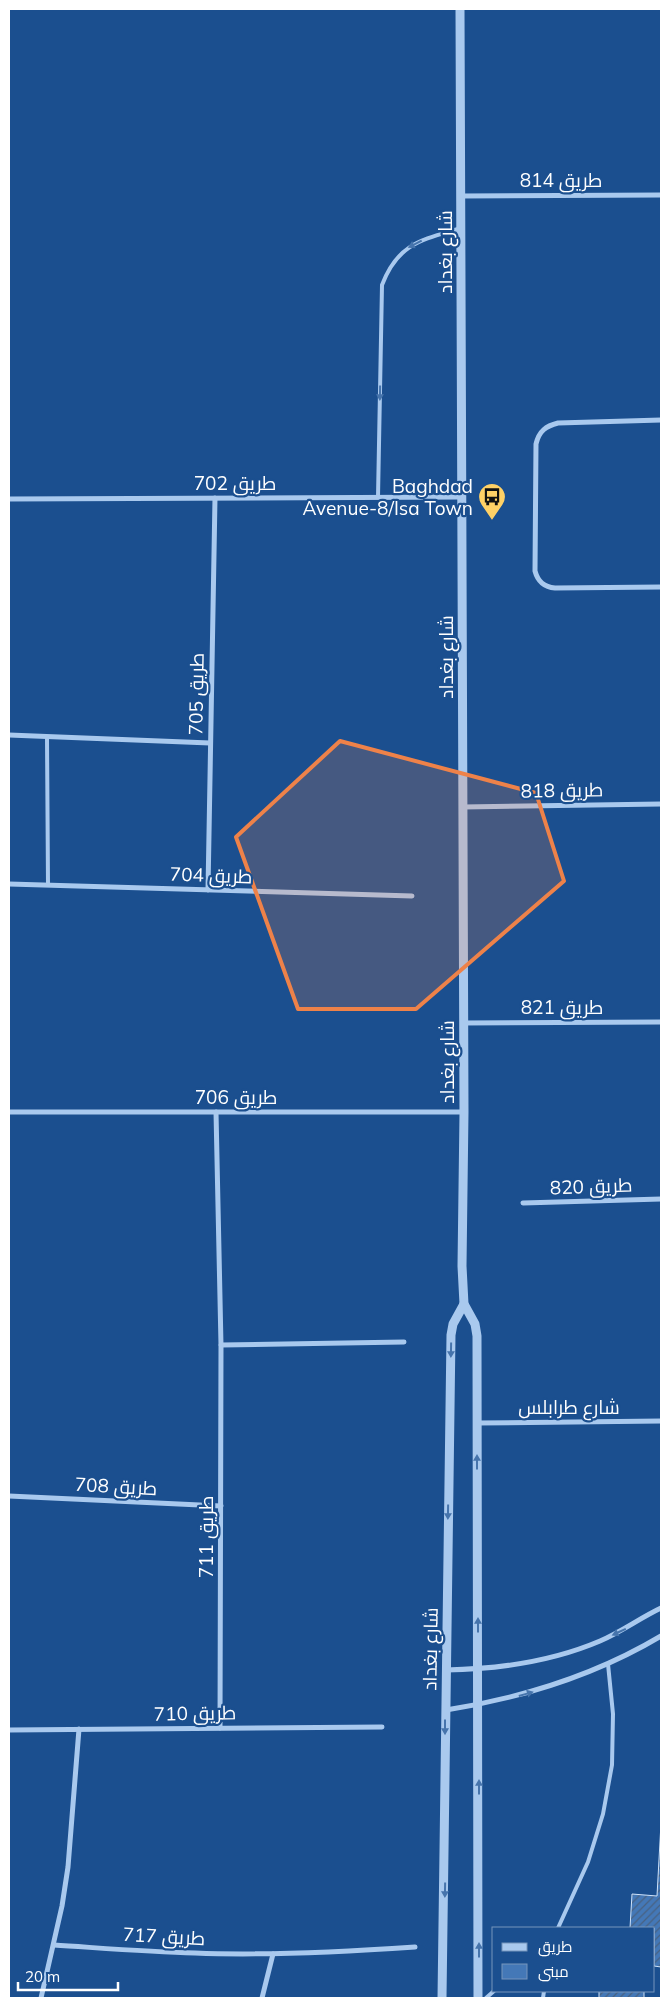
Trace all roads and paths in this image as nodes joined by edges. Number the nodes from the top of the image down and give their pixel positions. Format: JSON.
{"nodes":[{"id":1,"x":460,"y":9,"type":"edge"},
{"id":2,"x":661,"y":195,"type":"edge"},
{"id":3,"x":461,"y":196,"type":"junction"},
{"id":4,"x":461,"y":228,"type":"junction"},
{"id":5,"x":661,"y":420,"type":"edge"},
{"id":6,"x":378,"y":497,"type":"junction"},
{"id":7,"x":462,"y":497,"type":"junction"},
{"id":8,"x":215,"y":498,"type":"junction"},
{"id":9,"x":9,"y":499,"type":"edge"},
{"id":10,"x":661,"y":587,"type":"edge"},
{"id":11,"x":9,"y":735,"type":"edge"},
{"id":12,"x":47,"y":737,"type":"junction"},
{"id":13,"x":210,"y":743,"type":"junction"},
{"id":14,"x":661,"y":804,"type":"edge"},
{"id":15,"x":463,"y":807,"type":"junction"},
{"id":16,"x":9,"y":884,"type":"edge"},
{"id":17,"x":48,"y":885,"type":"junction"},
{"id":18,"x":208,"y":890,"type":"junction"},
{"id":19,"x":412,"y":896,"type":"dead end"},
{"id":20,"x":661,"y":1022,"type":"edge"},
{"id":21,"x":463,"y":1023,"type":"junction"},
{"id":22,"x":9,"y":1112,"type":"edge"},
{"id":23,"x":216,"y":1112,"type":"junction"},
{"id":24,"x":464,"y":1112,"type":"junction"},
{"id":25,"x":661,"y":1199,"type":"edge"},
{"id":26,"x":523,"y":1203,"type":"dead end"},
{"id":27,"x":464,"y":1304,"type":"junction"},
{"id":28,"x":404,"y":1342,"type":"dead end"},
{"id":29,"x":221,"y":1346,"type":"junction"},
{"id":30,"x":661,"y":1421,"type":"edge"},
{"id":31,"x":477,"y":1423,"type":"junction"},
{"id":32,"x":9,"y":1496,"type":"edge"},
{"id":33,"x":222,"y":1506,"type":"junction"},
{"id":34,"x":661,"y":1608,"type":"edge"},
{"id":35,"x":661,"y":1636,"type":"edge"},
{"id":36,"x":608,"y":1664,"type":"junction"},
{"id":37,"x":478,"y":1669,"type":"junction"},
{"id":38,"x":445,"y":1670,"type":"junction"},
{"id":39,"x":478,"y":1705,"type":"junction"},
{"id":40,"x":446,"y":1710,"type":"junction"},
{"id":41,"x":382,"y":1726,"type":"dead end"},
{"id":42,"x":220,"y":1728,"type":"junction"},
{"id":43,"x":79,"y":1729,"type":"junction"},
{"id":44,"x":9,"y":1730,"type":"edge"},
{"id":45,"x":558,"y":1927,"type":"edge"},
{"id":46,"x":54,"y":1945,"type":"junction"},
{"id":47,"x":415,"y":1947,"type":"dead end"},
{"id":48,"x":273,"y":1954,"type":"junction"},
{"id":49,"x":40,"y":1998,"type":"edge"},
{"id":50,"x":262,"y":1998,"type":"edge"},
{"id":51,"x":442,"y":1998,"type":"edge"},
{"id":52,"x":478,"y":1998,"type":"edge"}],
"edges":[{"from":1,"to":3,"type":"street","name":"شارع بغداد"},
{"from":2,"to":3,"type":"street","name":"طريق 814"},
{"from":3,"to":4,"type":"street","name":"شارع بغداد"},
{"from":4,"to":6,"type":"lane","one_way":true},
{"from":4,"to":7,"type":"street","name":"شارع بغداد"},
{"from":5,"to":10,"type":"street"},
{"from":6,"to":7,"type":"street","name":"طريق 702"},
{"from":6,"to":8,"type":"street","name":"طريق 702"},
{"from":7,"to":15,"type":"street","name":"شارع بغداد"},
{"from":8,"to":9,"type":"street","name":"طريق 702"},
{"from":8,"to":13,"type":"street","name":"طريق 705"},
{"from":11,"to":12,"type":"street"},
{"from":12,"to":13,"type":"street"},
{"from":12,"to":17,"type":"lane"},
{"from":13,"to":18,"type":"street","name":"طريق 705"},
{"from":14,"to":15,"type":"street","name":"طريق 818"},
{"from":15,"to":21,"type":"street","name":"شارع بغداد"},
{"from":16,"to":17,"type":"street","name":"طريق 704"},
{"from":17,"to":18,"type":"street","name":"طريق 704"},
{"from":18,"to":19,"type":"street","name":"طريق 704"},
{"from":20,"to":21,"type":"street","name":"طريق 821"},
{"from":21,"to":24,"type":"street","name":"شارع بغداد"},
{"from":22,"to":23,"type":"street","name":"طريق 706"},
{"from":23,"to":24,"type":"street","name":"طريق 706"},
{"from":23,"to":29,"type":"street","name":"طريق 711"},
{"from":24,"to":27,"type":"street","name":"شارع بغداد"},
{"from":25,"to":26,"type":"street","name":"طريق 820"},
{"from":27,"to":31,"type":"street","name":"شارع بغداد"},
{"from":27,"to":38,"type":"street","name":"شارع بغداد","one_way":true},
{"from":28,"to":29,"type":"street"},
{"from":29,"to":33,"type":"street","name":"طريق 711"},
{"from":30,"to":31,"type":"street","name":"شارع طرابلس"},
{"from":37,"to":31,"type":"street","name":"شارع بغداد","one_way":true},
{"from":32,"to":33,"type":"street","name":"طريق 708"},
{"from":33,"to":42,"type":"street","name":"طريق 711"},
{"from":34,"to":37,"type":"street","one_way":true},
{"from":35,"to":36,"type":"street"},
{"from":39,"to":36,"type":"street","one_way":true},
{"from":36,"to":45,"type":"lane"},
{"from":37,"to":38,"type":"street"},
{"from":37,"to":39,"type":"street","name":"شارع بغداد"},
{"from":38,"to":40,"type":"street","name":"شارع بغداد"},
{"from":39,"to":40,"type":"street"},
{"from":52,"to":39,"type":"street","name":"شارع بغداد","one_way":true},
{"from":40,"to":51,"type":"street","name":"شارع بغداد","one_way":true},
{"from":41,"to":42,"type":"street","name":"طريق 710"},
{"from":42,"to":43,"type":"street","name":"طريق 710"},
{"from":43,"to":44,"type":"street","name":"طريق 710"},
{"from":43,"to":46,"type":"street"},
{"from":46,"to":48,"type":"street","name":"طريق 717"},
{"from":46,"to":49,"type":"street"},
{"from":47,"to":48,"type":"street","name":"طريق 717"},
{"from":48,"to":50,"type":"street"}]}
